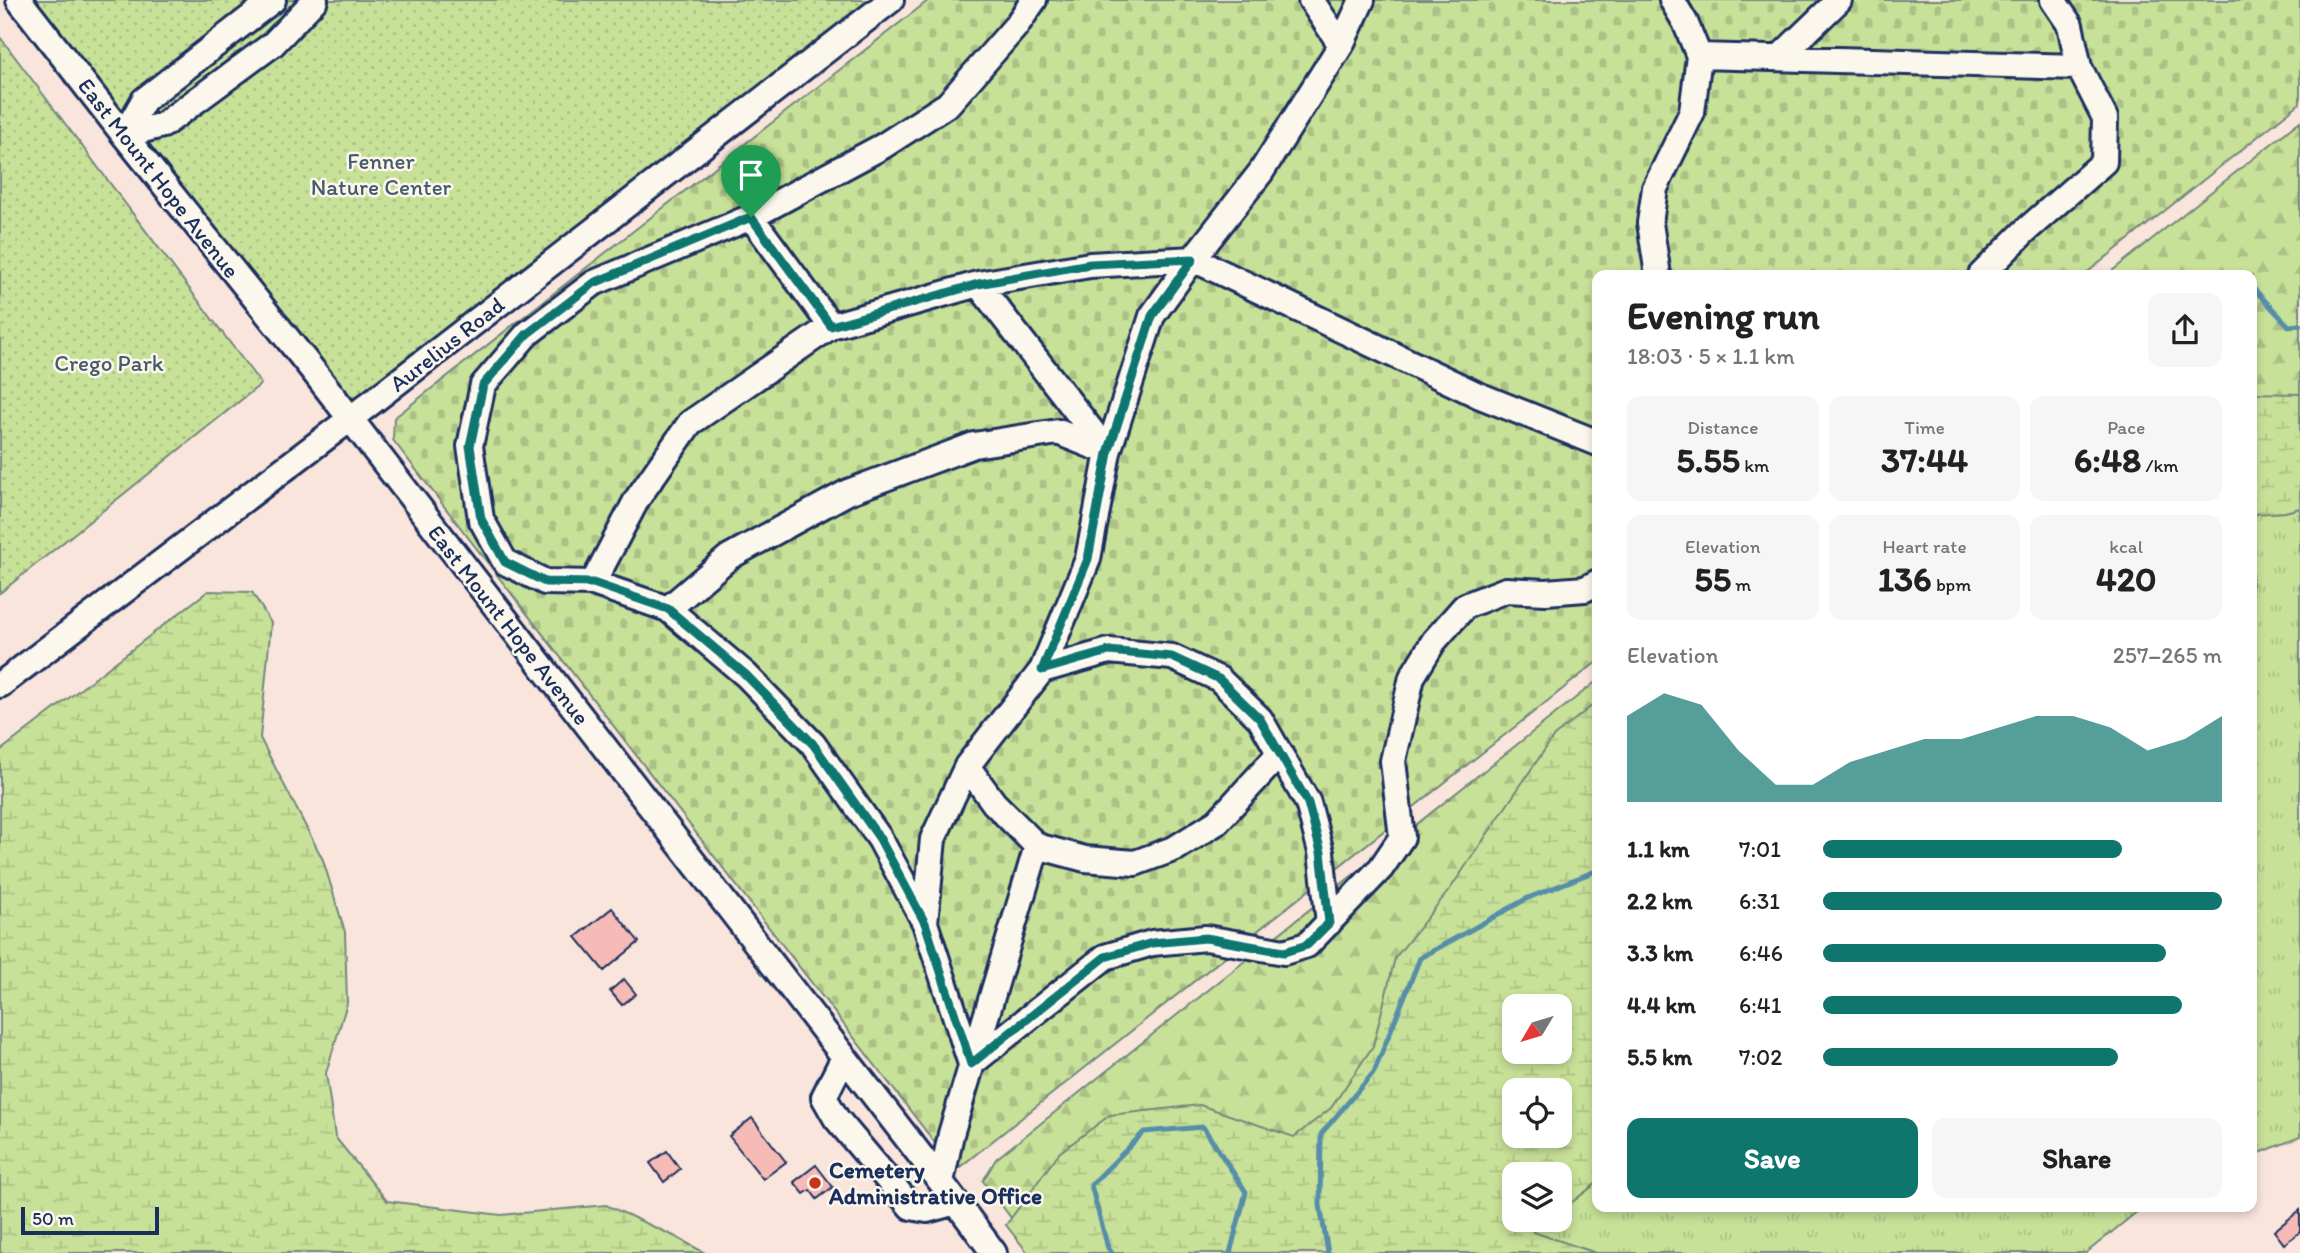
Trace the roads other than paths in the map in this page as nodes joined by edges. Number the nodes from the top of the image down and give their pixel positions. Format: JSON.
{"nodes":[{"id":1,"x":19,"y":0,"type":"edge"},
{"id":2,"x":273,"y":0,"type":"edge"},
{"id":3,"x":315,"y":0,"type":"edge"},
{"id":4,"x":891,"y":0,"type":"edge"},
{"id":5,"x":1034,"y":0,"type":"edge"},
{"id":6,"x":1311,"y":0,"type":"edge"},
{"id":7,"x":1362,"y":0,"type":"edge"},
{"id":8,"x":1672,"y":0,"type":"edge"},
{"id":9,"x":1839,"y":0,"type":"edge"},
{"id":10,"x":2053,"y":0,"type":"edge"},
{"id":11,"x":218,"y":42,"type":"junction"},
{"id":12,"x":1341,"y":45,"type":"junction"},
{"id":13,"x":1699,"y":56,"type":"junction"},
{"id":14,"x":1779,"y":58,"type":"junction"},
{"id":15,"x":2079,"y":67,"type":"junction"},
{"id":16,"x":239,"y":69,"type":"junction"},
{"id":17,"x":124,"y":135,"type":"junction"},
{"id":18,"x":751,"y":217,"type":"junction"},
{"id":19,"x":1193,"y":259,"type":"junction"},
{"id":20,"x":1657,"y":270,"type":"edge"},
{"id":21,"x":1986,"y":270,"type":"edge"},
{"id":22,"x":978,"y":284,"type":"junction"},
{"id":23,"x":831,"y":326,"type":"junction"},
{"id":24,"x":350,"y":419,"type":"junction"},
{"id":25,"x":1592,"y":441,"type":"edge"},
{"id":26,"x":1108,"y":453,"type":"junction"},
{"id":27,"x":593,"y":583,"type":"junction"},
{"id":28,"x":1592,"y":585,"type":"edge"},
{"id":29,"x":668,"y":609,"type":"junction"},
{"id":30,"x":1042,"y":670,"type":"junction"},
{"id":31,"x":0,"y":685,"type":"edge"},
{"id":32,"x":1280,"y":753,"type":"junction"},
{"id":33,"x":967,"y":766,"type":"junction"},
{"id":34,"x":1037,"y":846,"type":"junction"},
{"id":35,"x":925,"y":923,"type":"junction"},
{"id":36,"x":1329,"y":923,"type":"junction"},
{"id":37,"x":844,"y":1057,"type":"junction"},
{"id":38,"x":971,"y":1064,"type":"junction"},
{"id":39,"x":941,"y":1182,"type":"junction"},
{"id":40,"x":956,"y":1202,"type":"junction"},
{"id":41,"x":994,"y":1253,"type":"edge"}],
"edges":[{"from":1,"to":17,"type":"street","name":"East Mount Hope Avenue"},
{"from":2,"to":11,"type":"street"},
{"from":3,"to":16,"type":"street"},
{"from":4,"to":24,"type":"street","name":"Aurelius Road"},
{"from":5,"to":18,"type":"street"},
{"from":6,"to":12,"type":"street"},
{"from":7,"to":12,"type":"street"},
{"from":8,"to":13,"type":"street"},
{"from":9,"to":14,"type":"street"},
{"from":10,"to":15,"type":"street"},
{"from":11,"to":16,"type":"street"},
{"from":11,"to":17,"type":"street"},
{"from":12,"to":19,"type":"street"},
{"from":13,"to":14,"type":"street"},
{"from":13,"to":20,"type":"street"},
{"from":14,"to":15,"type":"street"},
{"from":15,"to":21,"type":"street"},
{"from":16,"to":17,"type":"street"},
{"from":17,"to":24,"type":"street","name":"East Mount Hope Avenue"},
{"from":18,"to":23,"type":"street"},
{"from":18,"to":27,"type":"street"},
{"from":19,"to":22,"type":"street"},
{"from":19,"to":25,"type":"street"},
{"from":19,"to":26,"type":"street"},
{"from":22,"to":23,"type":"street"},
{"from":22,"to":26,"type":"street"},
{"from":23,"to":27,"type":"street"},
{"from":24,"to":31,"type":"street","name":"Aurelius Road"},
{"from":24,"to":37,"type":"street","name":"East Mount Hope Avenue"},
{"from":26,"to":29,"type":"street"},
{"from":26,"to":30,"type":"street"},
{"from":27,"to":29,"type":"street"},
{"from":28,"to":36,"type":"street"},
{"from":29,"to":35,"type":"street"},
{"from":30,"to":32,"type":"street"},
{"from":30,"to":33,"type":"street"},
{"from":32,"to":34,"type":"street"},
{"from":32,"to":36,"type":"street"},
{"from":33,"to":34,"type":"street"},
{"from":33,"to":35,"type":"street"},
{"from":34,"to":38,"type":"street"},
{"from":35,"to":38,"type":"street"},
{"from":36,"to":38,"type":"street"},
{"from":37,"to":39,"type":"street","name":"East Mount Hope Avenue"},
{"from":37,"to":40,"type":"street"},
{"from":38,"to":39,"type":"street"},
{"from":39,"to":40,"type":"street","name":"East Mount Hope Avenue"},
{"from":40,"to":41,"type":"street","name":"East Mount Hope Avenue"}]}
